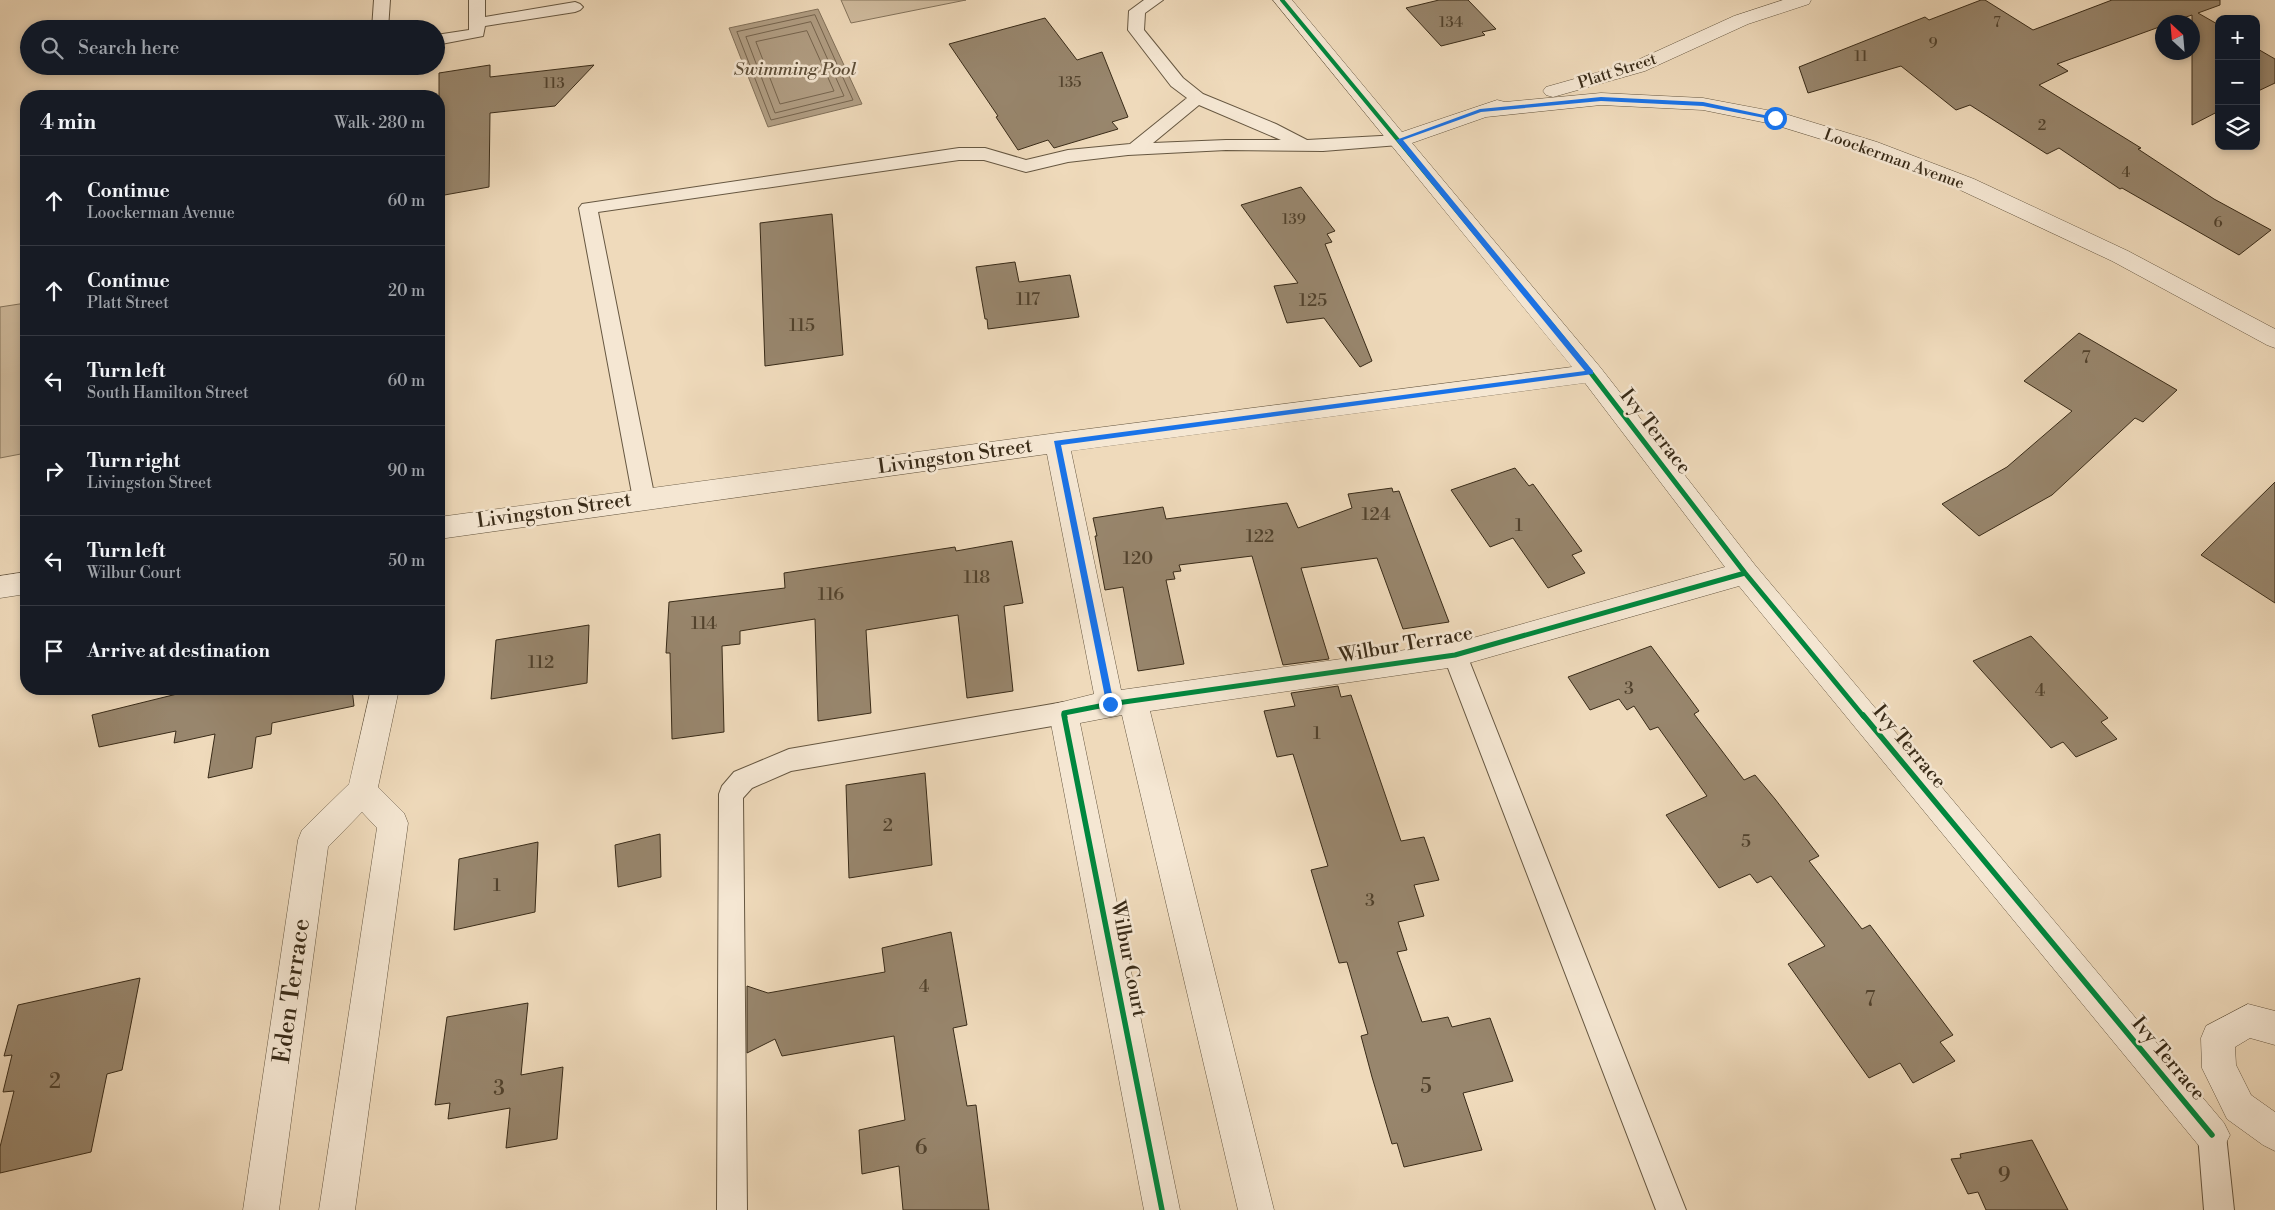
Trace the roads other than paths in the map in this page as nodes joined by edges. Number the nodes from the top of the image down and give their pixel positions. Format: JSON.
{"nodes":[{"id":1,"x":382,"y":0,"type":"edge"},
{"id":2,"x":477,"y":0,"type":"edge"},
{"id":3,"x":1155,"y":0,"type":"edge"},
{"id":4,"x":1282,"y":0,"type":"edge"},
{"id":5,"x":1802,"y":0,"type":"edge"},
{"id":6,"x":575,"y":7,"type":"dead end"},
{"id":7,"x":381,"y":20,"type":"edge"},
{"id":8,"x":477,"y":23,"type":"junction"},
{"id":9,"x":445,"y":38,"type":"edge"},
{"id":10,"x":1197,"y":98,"type":"junction"},
{"id":11,"x":1480,"y":111,"type":"junction"},
{"id":12,"x":1399,"y":140,"type":"junction"},
{"id":13,"x":1306,"y":145,"type":"junction"},
{"id":14,"x":1134,"y":150,"type":"junction"},
{"id":15,"x":2275,"y":339,"type":"edge"},
{"id":16,"x":1591,"y":373,"type":"junction"},
{"id":17,"x":1057,"y":443,"type":"junction"},
{"id":18,"x":644,"y":499,"type":"junction"},
{"id":19,"x":445,"y":527,"type":"edge"},
{"id":20,"x":1745,"y":573,"type":"junction"},
{"id":21,"x":20,"y":584,"type":"edge"},
{"id":22,"x":0,"y":587,"type":"edge"},
{"id":23,"x":1455,"y":655,"type":"junction"},
{"id":24,"x":383,"y":695,"type":"edge"},
{"id":25,"x":1121,"y":703,"type":"junction"},
{"id":26,"x":1064,"y":713,"type":"junction"},
{"id":27,"x":362,"y":791,"type":"junction"},
{"id":28,"x":2275,"y":1028,"type":"edge"},
{"id":29,"x":2275,"y":1133,"type":"edge"},
{"id":30,"x":2212,"y":1135,"type":"joint"},
{"id":31,"x":261,"y":1210,"type":"edge"},
{"id":32,"x":337,"y":1210,"type":"edge"},
{"id":33,"x":732,"y":1210,"type":"edge"},
{"id":34,"x":1162,"y":1210,"type":"edge"},
{"id":35,"x":1256,"y":1210,"type":"edge"},
{"id":36,"x":1671,"y":1210,"type":"edge"},
{"id":37,"x":2219,"y":1210,"type":"edge"}],
"edges":[{"from":1,"to":7,"type":"lane"},
{"from":2,"to":8,"type":"lane"},
{"from":3,"to":10,"type":"lane"},
{"from":4,"to":12,"type":"street","name":"Ivy Terrace"},
{"from":5,"to":11,"type":"street","name":"Platt Street"},
{"from":6,"to":8,"type":"lane"},
{"from":8,"to":9,"type":"lane"},
{"from":10,"to":13,"type":"lane"},
{"from":10,"to":14,"type":"lane"},
{"from":11,"to":12,"type":"street","name":"Platt Street"},
{"from":11,"to":15,"type":"street","name":"Loockerman Avenue"},
{"from":12,"to":13,"type":"lane"},
{"from":12,"to":16,"type":"street","name":"Ivy Terrace"},
{"from":13,"to":14,"type":"lane"},
{"from":14,"to":18,"type":"lane"},
{"from":16,"to":17,"type":"street","name":"Livingston Street"},
{"from":16,"to":20,"type":"street","name":"Ivy Terrace"},
{"from":17,"to":18,"type":"street","name":"Livingston Street"},
{"from":17,"to":25,"type":"street"},
{"from":18,"to":19,"type":"street","name":"Livingston Street"},
{"from":20,"to":23,"type":"street","name":"Wilbur Terrace"},
{"from":20,"to":30,"type":"street","name":"Ivy Terrace"},
{"from":21,"to":22,"type":"street"},
{"from":23,"to":25,"type":"street","name":"Wilbur Terrace"},
{"from":23,"to":36,"type":"lane"},
{"from":24,"to":27,"type":"street"},
{"from":25,"to":26,"type":"street","name":"Wilbur Terrace"},
{"from":25,"to":35,"type":"street"},
{"from":26,"to":33,"type":"lane"},
{"from":26,"to":34,"type":"street","name":"Wilbur Court"},
{"from":27,"to":31,"type":"street","name":"Eden Terrace"},
{"from":27,"to":32,"type":"street"},
{"from":28,"to":29,"type":"street"},
{"from":30,"to":37,"type":"lane"}]}
